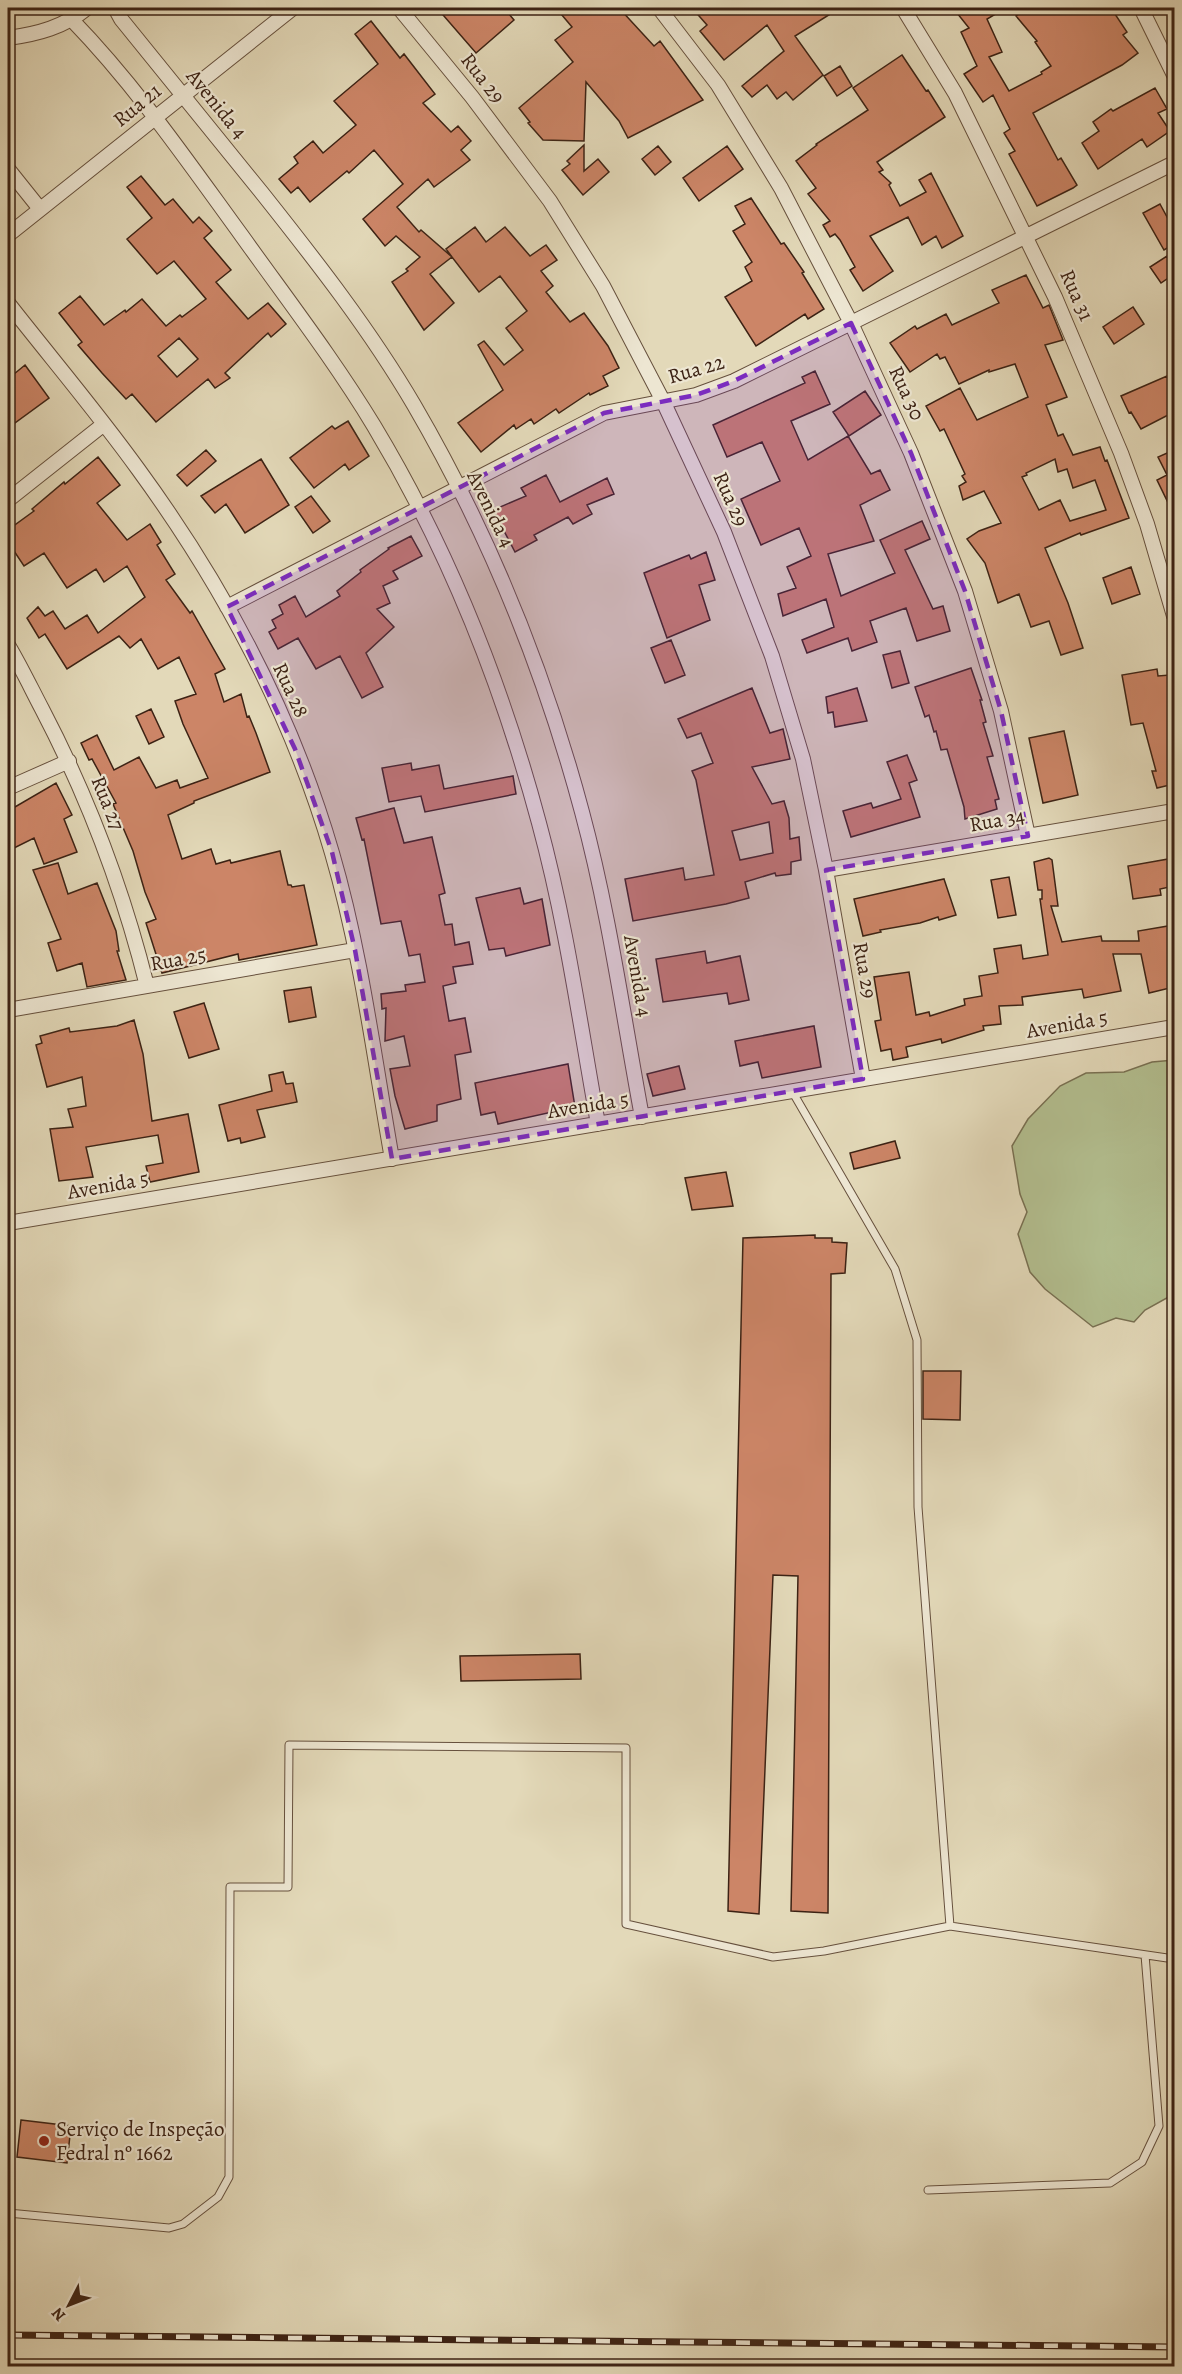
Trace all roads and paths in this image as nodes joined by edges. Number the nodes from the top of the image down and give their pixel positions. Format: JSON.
{"nodes":[{"id":1,"x":87,"y":8,"type":"edge"},
{"id":2,"x":115,"y":8,"type":"edge"},
{"id":3,"x":293,"y":8,"type":"edge"},
{"id":4,"x":399,"y":8,"type":"edge"},
{"id":5,"x":659,"y":8,"type":"edge"},
{"id":6,"x":903,"y":8,"type":"edge"},
{"id":7,"x":1141,"y":8,"type":"edge"},
{"id":8,"x":72,"y":20,"type":"junction"},
{"id":9,"x":8,"y":38,"type":"edge"},
{"id":10,"x":1174,"y":75,"type":"edge"},
{"id":11,"x":183,"y":95,"type":"junction"},
{"id":12,"x":156,"y":117,"type":"junction"},
{"id":13,"x":1174,"y":164,"type":"edge"},
{"id":14,"x":8,"y":169,"type":"edge"},
{"id":15,"x":40,"y":209,"type":"junction"},
{"id":16,"x":8,"y":235,"type":"edge"},
{"id":17,"x":1026,"y":237,"type":"junction"},
{"id":18,"x":8,"y":303,"type":"edge"},
{"id":19,"x":851,"y":323,"type":"junction"},
{"id":20,"x":663,"y":401,"type":"junction"},
{"id":21,"x":104,"y":424,"type":"junction"},
{"id":22,"x":458,"y":488,"type":"junction"},
{"id":23,"x":8,"y":500,"type":"edge"},
{"id":24,"x":418,"y":509,"type":"junction"},
{"id":25,"x":227,"y":607,"type":"junction"},
{"id":26,"x":1174,"y":616,"type":"edge"},
{"id":27,"x":8,"y":645,"type":"edge"},
{"id":28,"x":69,"y":761,"type":"junction"},
{"id":29,"x":8,"y":788,"type":"edge"},
{"id":30,"x":1174,"y":811,"type":"edge"},
{"id":31,"x":1028,"y":836,"type":"junction"},
{"id":32,"x":826,"y":870,"type":"junction"},
{"id":33,"x":355,"y":950,"type":"junction"},
{"id":34,"x":147,"y":986,"type":"junction"},
{"id":35,"x":8,"y":1010,"type":"edge"},
{"id":36,"x":1174,"y":1027,"type":"edge"},
{"id":37,"x":863,"y":1079,"type":"junction"},
{"id":38,"x":792,"y":1091,"type":"junction"},
{"id":39,"x":642,"y":1117,"type":"junction"},
{"id":40,"x":598,"y":1124,"type":"junction"},
{"id":41,"x":392,"y":1159,"type":"junction"},
{"id":42,"x":8,"y":1223,"type":"edge"},
{"id":43,"x":950,"y":1926,"type":"junction"},
{"id":44,"x":1144,"y":1955,"type":"junction"},
{"id":45,"x":1174,"y":1959,"type":"edge"},
{"id":46,"x":928,"y":2190,"type":"dead end"},
{"id":47,"x":8,"y":2213,"type":"edge"}],
"edges":[{"from":1,"to":8,"type":"street"},
{"from":2,"to":11,"type":"street","name":"Avenida 4"},
{"from":3,"to":11,"type":"street","name":"Rua 21"},
{"from":4,"to":20,"type":"street","name":"Rua 29"},
{"from":5,"to":19,"type":"street","name":"Rua 30"},
{"from":6,"to":17,"type":"street","name":"Rua 31"},
{"from":7,"to":10,"type":"street"},
{"from":8,"to":9,"type":"street"},
{"from":8,"to":12,"type":"street"},
{"from":11,"to":12,"type":"street","name":"Rua 21"},
{"from":11,"to":22,"type":"street","name":"Avenida 4"},
{"from":12,"to":15,"type":"street","name":"Rua 21"},
{"from":12,"to":24,"type":"street"},
{"from":13,"to":17,"type":"street","name":"Rua 22"},
{"from":14,"to":15,"type":"street"},
{"from":15,"to":16,"type":"street","name":"Rua 21"},
{"from":17,"to":19,"type":"street","name":"Rua 22"},
{"from":17,"to":26,"type":"street","name":"Rua 31"},
{"from":18,"to":21,"type":"street","name":"Rua 28"},
{"from":19,"to":20,"type":"street","name":"Rua 22"},
{"from":19,"to":31,"type":"street","name":"Rua 30"},
{"from":20,"to":22,"type":"street","name":"Rua 22"},
{"from":20,"to":32,"type":"street","name":"Rua 29"},
{"from":21,"to":23,"type":"street"},
{"from":21,"to":25,"type":"street","name":"Rua 28"},
{"from":22,"to":24,"type":"street","name":"Rua 22"},
{"from":22,"to":39,"type":"street","name":"Avenida 4"},
{"from":24,"to":25,"type":"street","name":"Rua 22"},
{"from":24,"to":40,"type":"street"},
{"from":25,"to":33,"type":"street","name":"Rua 28"},
{"from":27,"to":28,"type":"street","name":"Rua 27"},
{"from":28,"to":29,"type":"street"},
{"from":28,"to":34,"type":"street","name":"Rua 27"},
{"from":30,"to":31,"type":"street","name":"Rua 34"},
{"from":31,"to":32,"type":"street","name":"Rua 34"},
{"from":32,"to":37,"type":"street","name":"Rua 29"},
{"from":33,"to":34,"type":"street","name":"Rua 25"},
{"from":33,"to":41,"type":"street","name":"Rua 28"},
{"from":34,"to":35,"type":"street","name":"Rua 25"},
{"from":36,"to":37,"type":"street","name":"Avenida 5"},
{"from":37,"to":38,"type":"street","name":"Avenida 5"},
{"from":38,"to":39,"type":"street","name":"Avenida 5"},
{"from":38,"to":43,"type":"lane"},
{"from":39,"to":40,"type":"street","name":"Avenida 5"},
{"from":40,"to":41,"type":"street","name":"Avenida 5"},
{"from":41,"to":42,"type":"street","name":"Avenida 5"},
{"from":43,"to":44,"type":"lane"},
{"from":43,"to":47,"type":"lane"},
{"from":44,"to":45,"type":"lane"},
{"from":44,"to":46,"type":"lane"}]}
